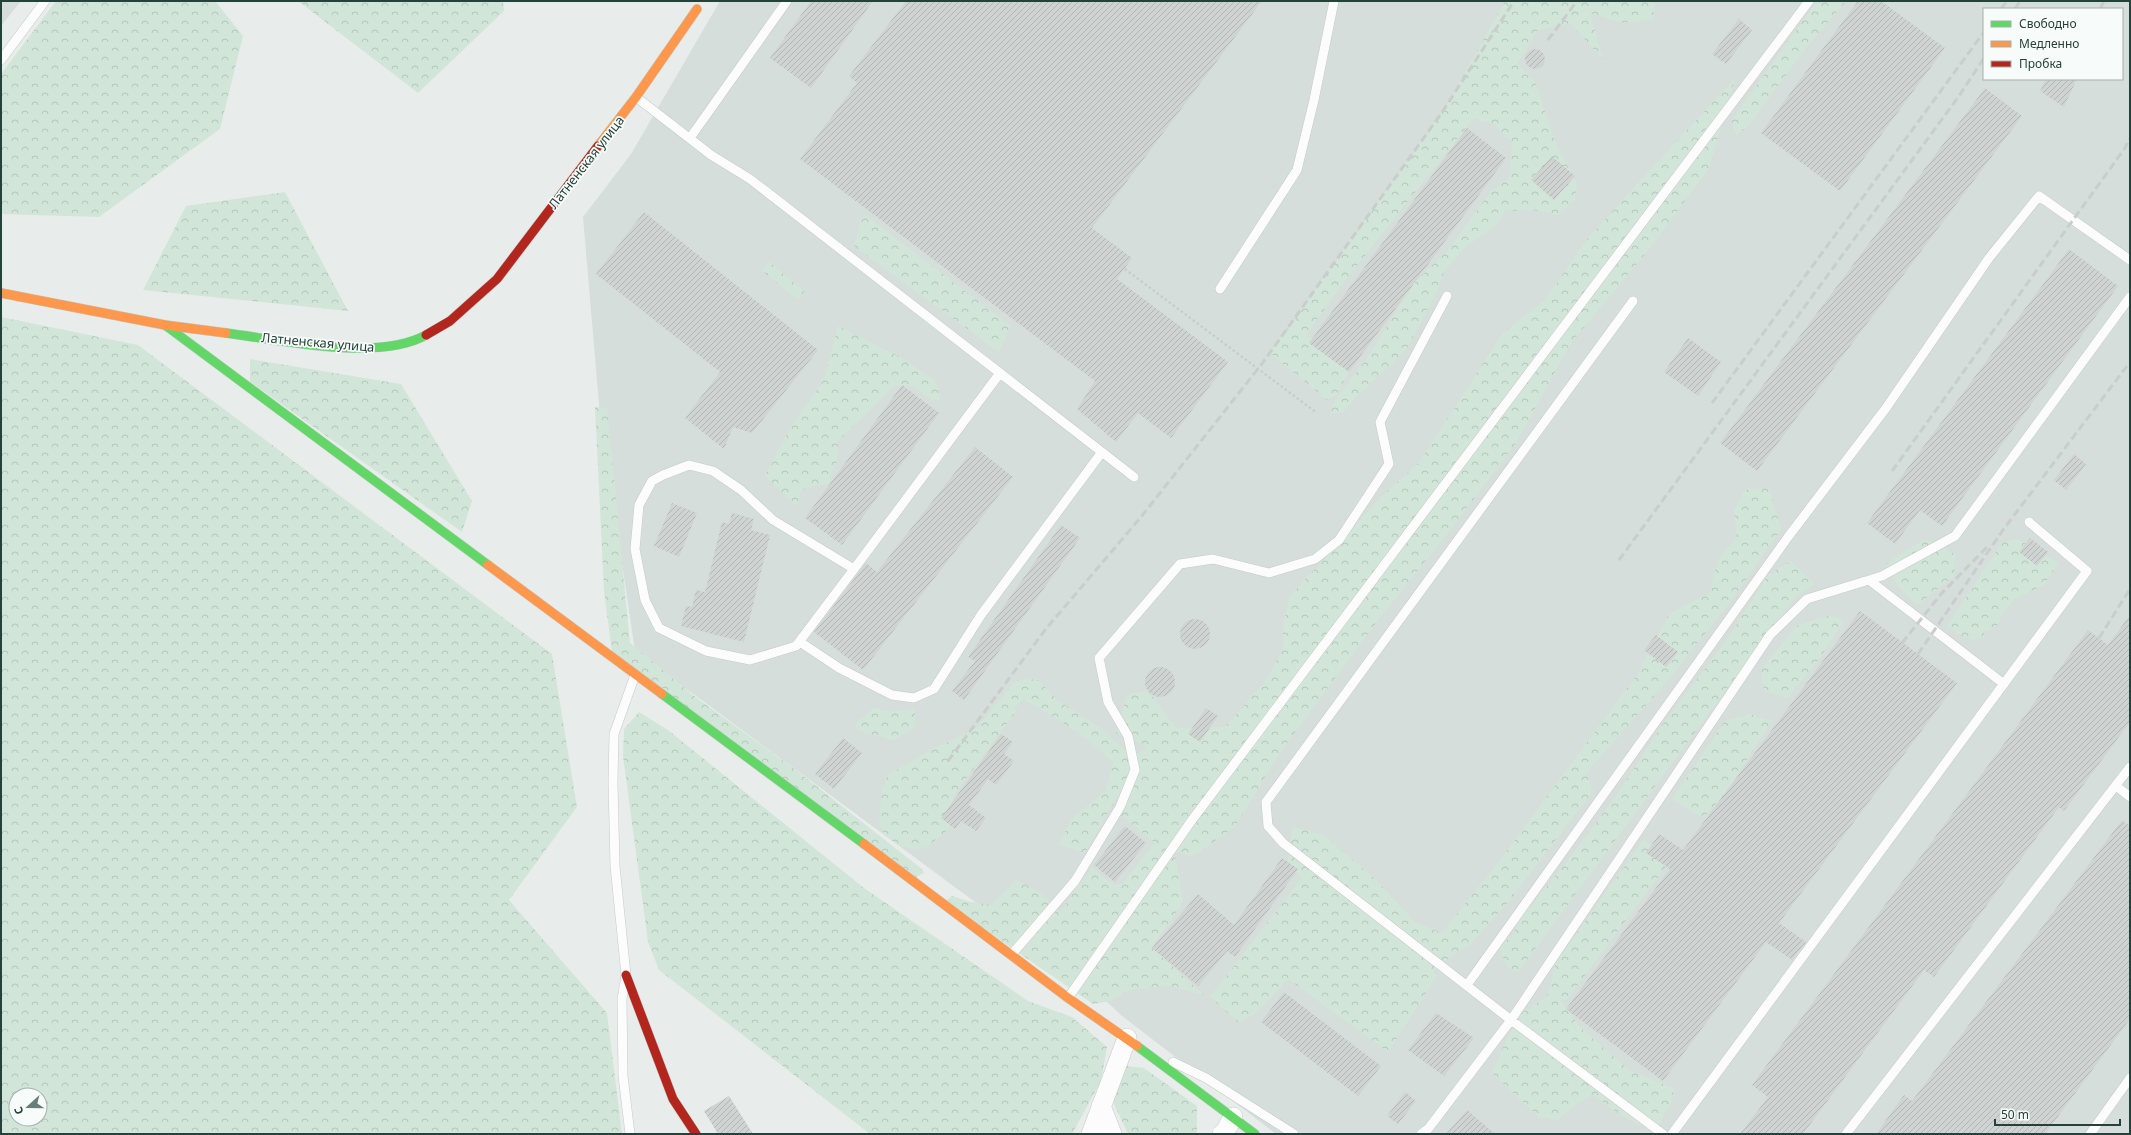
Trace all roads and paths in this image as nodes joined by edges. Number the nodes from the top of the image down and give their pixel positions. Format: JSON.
{"nodes":[{"id":1,"x":45,"y":1,"type":"edge"},
{"id":2,"x":787,"y":1,"type":"edge"},
{"id":3,"x":1334,"y":1,"type":"edge"},
{"id":4,"x":1809,"y":1,"type":"edge"},
{"id":5,"x":699,"y":4,"type":"edge"},
{"id":6,"x":1,"y":60,"type":"edge"},
{"id":7,"x":636,"y":97,"type":"junction"},
{"id":8,"x":690,"y":138,"type":"junction"},
{"id":9,"x":2130,"y":260,"type":"edge"},
{"id":10,"x":1125,"y":268,"type":"dead end"},
{"id":11,"x":1220,"y":289,"type":"dead end"},
{"id":12,"x":1,"y":294,"type":"edge"},
{"id":13,"x":1447,"y":296,"type":"dead end"},
{"id":14,"x":2130,"y":297,"type":"edge"},
{"id":15,"x":1633,"y":301,"type":"dead end"},
{"id":16,"x":165,"y":325,"type":"junction"},
{"id":17,"x":1000,"y":373,"type":"junction"},
{"id":18,"x":1317,"y":413,"type":"dead end"},
{"id":19,"x":1102,"y":452,"type":"junction"},
{"id":20,"x":1134,"y":477,"type":"dead end"},
{"id":21,"x":2029,"y":522,"type":"dead end"},
{"id":22,"x":854,"y":569,"type":"junction"},
{"id":23,"x":1869,"y":580,"type":"junction"},
{"id":24,"x":800,"y":642,"type":"junction"},
{"id":25,"x":635,"y":675,"type":"junction"},
{"id":26,"x":2004,"y":684,"type":"junction"},
{"id":27,"x":2130,"y":767,"type":"edge"},
{"id":28,"x":2116,"y":786,"type":"junction"},
{"id":29,"x":2130,"y":797,"type":"edge"},
{"id":30,"x":1012,"y":954,"type":"junction"},
{"id":31,"x":626,"y":975,"type":"junction"},
{"id":32,"x":1467,"y":985,"type":"junction"},
{"id":33,"x":1068,"y":998,"type":"junction"},
{"id":34,"x":1511,"y":1020,"type":"junction"},
{"id":35,"x":1131,"y":1041,"type":"junction"},
{"id":36,"x":2130,"y":1078,"type":"edge"},
{"id":37,"x":1101,"y":1106,"type":"junction"},
{"id":38,"x":1233,"y":1117,"type":"junction"},
{"id":39,"x":630,"y":1134,"type":"edge"},
{"id":40,"x":696,"y":1134,"type":"edge"},
{"id":41,"x":1091,"y":1134,"type":"edge"},
{"id":42,"x":1112,"y":1134,"type":"edge"},
{"id":43,"x":1222,"y":1134,"type":"edge"},
{"id":44,"x":1255,"y":1134,"type":"edge"},
{"id":45,"x":1294,"y":1134,"type":"edge"},
{"id":46,"x":1421,"y":1134,"type":"edge"},
{"id":47,"x":1663,"y":1134,"type":"edge"},
{"id":48,"x":1672,"y":1134,"type":"edge"},
{"id":49,"x":1846,"y":1134,"type":"edge"},
{"id":50,"x":2090,"y":1134,"type":"edge"}],
"edges":[{"from":1,"to":6,"type":"lane"},
{"from":2,"to":8,"type":"lane"},
{"from":3,"to":11,"type":"lane"},
{"from":4,"to":33,"type":"lane"},
{"from":5,"to":7,"type":"street","name":"Латненская улица"},
{"from":7,"to":8,"type":"lane"},
{"from":7,"to":16,"type":"street","name":"Латненская улица"},
{"from":8,"to":17,"type":"lane"},
{"from":9,"to":32,"type":"lane"},
{"from":10,"to":18,"type":"path"},
{"from":12,"to":16,"type":"street","name":"Латненская улица"},
{"from":13,"to":30,"type":"lane"},
{"from":14,"to":23,"type":"lane"},
{"from":15,"to":32,"type":"lane"},
{"from":16,"to":25,"type":"street"},
{"from":17,"to":19,"type":"lane"},
{"from":17,"to":22,"type":"lane"},
{"from":19,"to":20,"type":"lane"},
{"from":19,"to":24,"type":"lane"},
{"from":21,"to":26,"type":"lane"},
{"from":22,"to":24,"type":"lane"},
{"from":22,"to":24,"type":"lane"},
{"from":23,"to":26,"type":"lane"},
{"from":23,"to":34,"type":"lane"},
{"from":25,"to":30,"type":"street"},
{"from":25,"to":31,"type":"lane"},
{"from":26,"to":48,"type":"lane"},
{"from":27,"to":28,"type":"lane"},
{"from":28,"to":29,"type":"lane"},
{"from":28,"to":49,"type":"lane"},
{"from":30,"to":33,"type":"street"},
{"from":31,"to":39,"type":"lane"},
{"from":31,"to":40,"type":"street"},
{"from":32,"to":34,"type":"lane"},
{"from":33,"to":35,"type":"street"},
{"from":34,"to":46,"type":"lane"},
{"from":34,"to":47,"type":"lane"},
{"from":35,"to":37,"type":"street"},
{"from":35,"to":38,"type":"street"},
{"from":35,"to":45,"type":"lane"},
{"from":36,"to":50,"type":"lane"},
{"from":37,"to":41,"type":"street"},
{"from":37,"to":42,"type":"street"},
{"from":38,"to":43,"type":"street"},
{"from":38,"to":44,"type":"street"}]}
